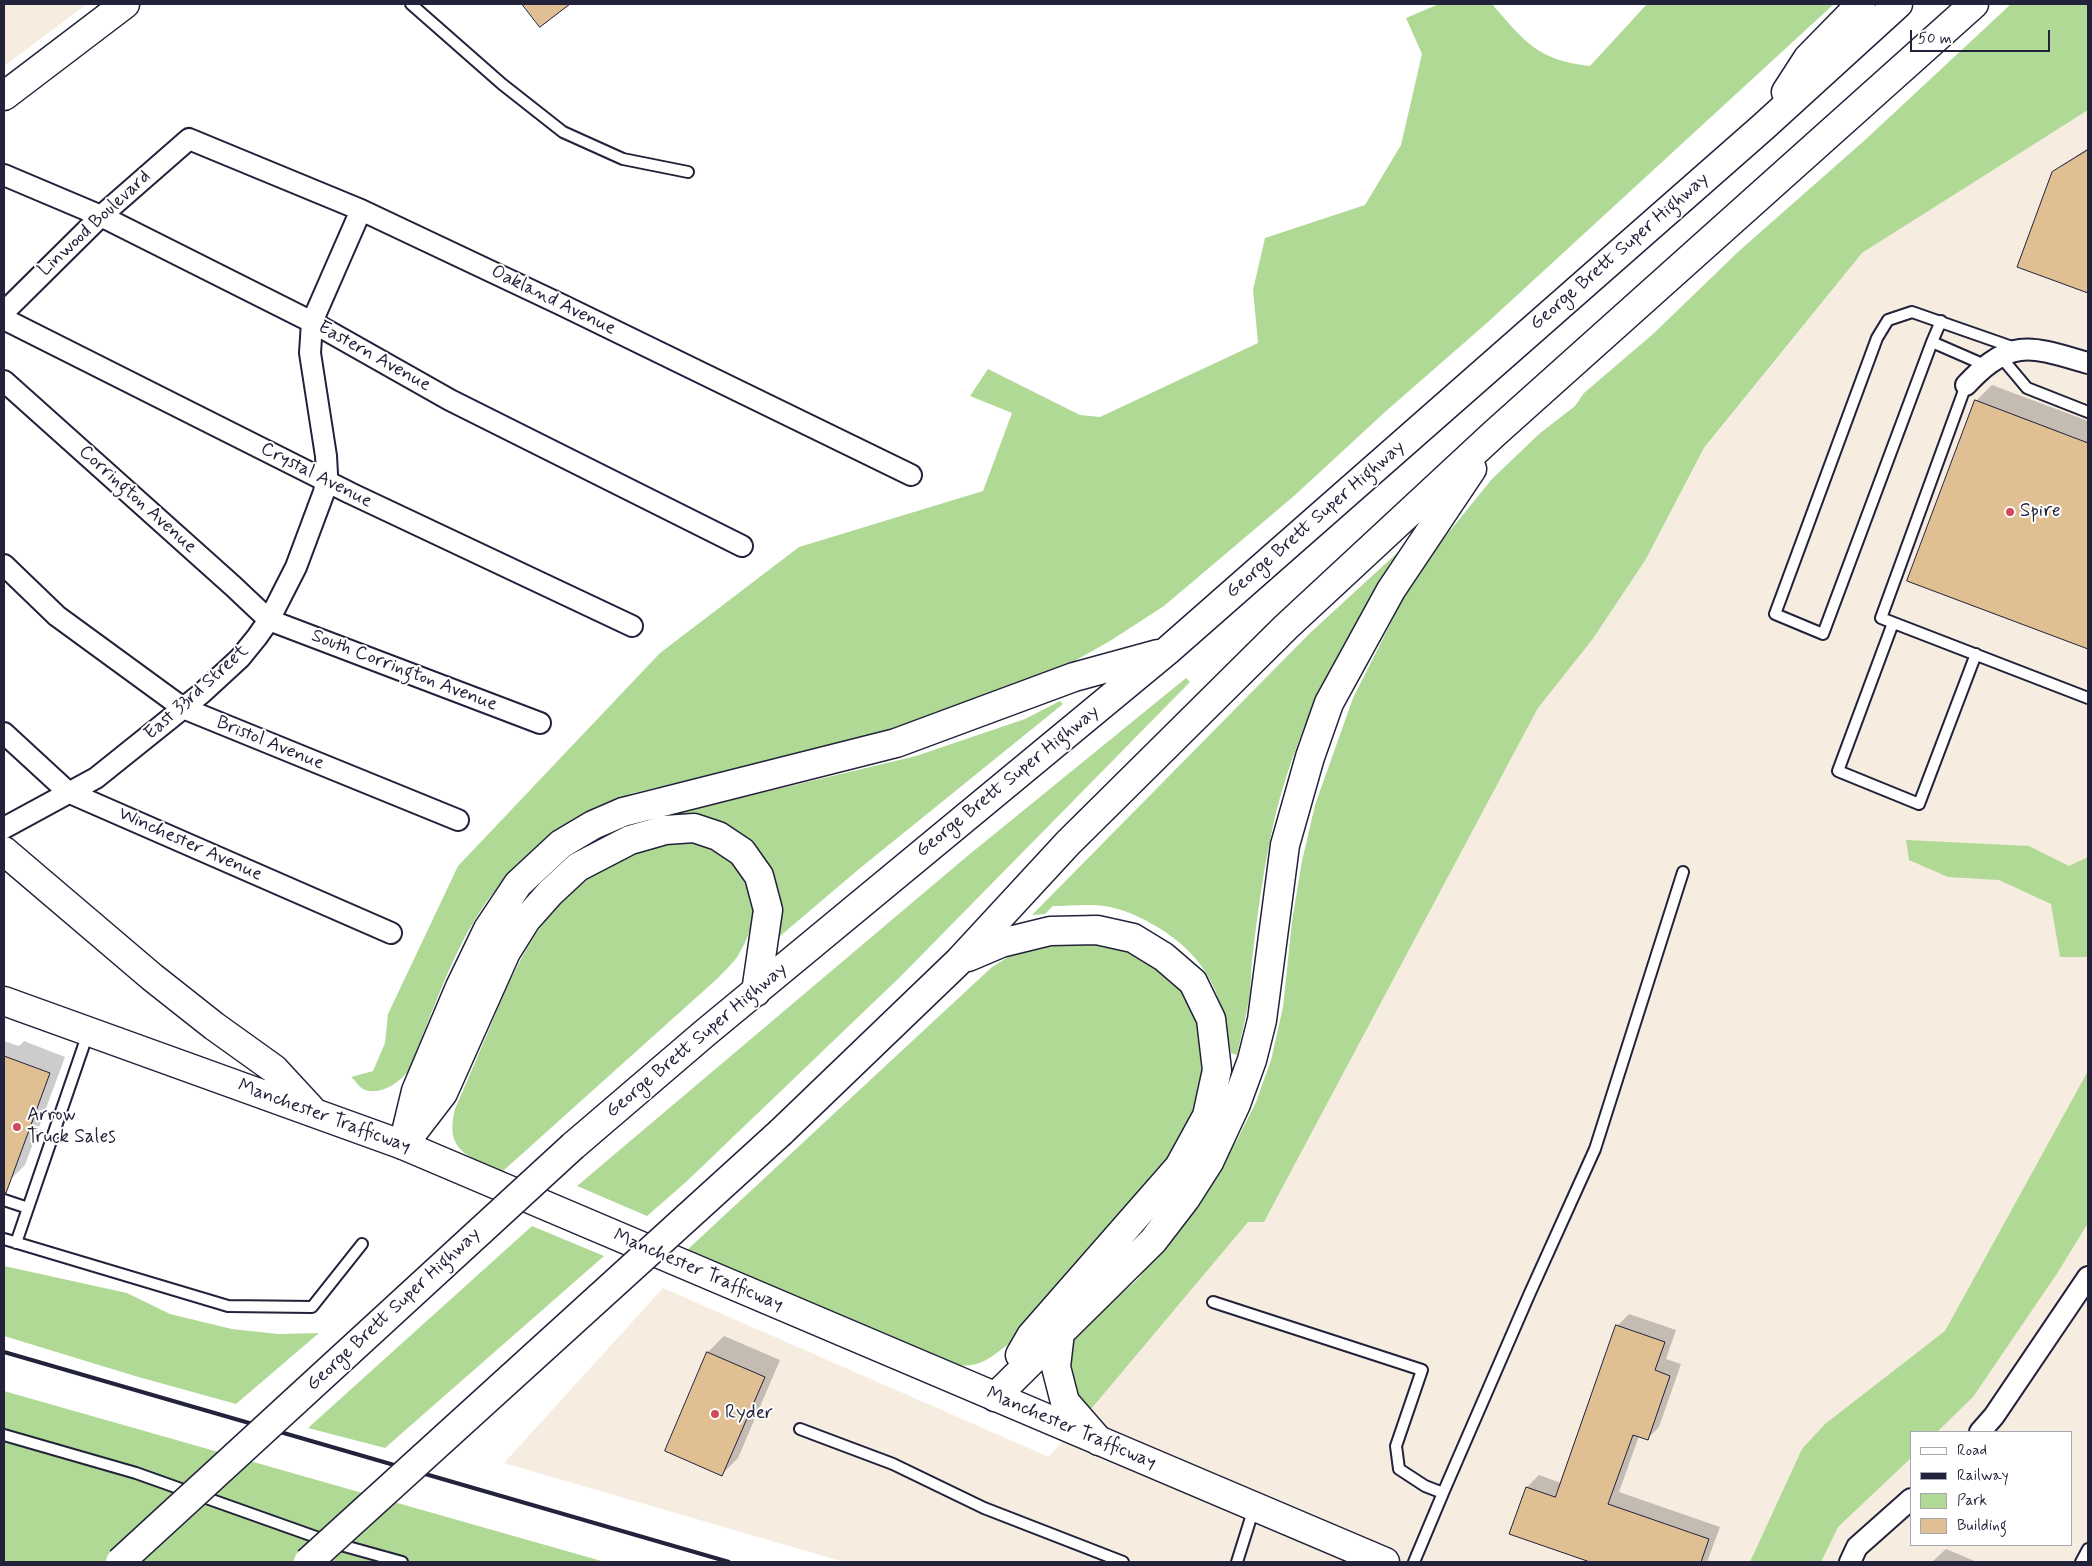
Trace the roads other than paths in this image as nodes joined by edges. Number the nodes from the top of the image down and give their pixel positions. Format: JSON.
{"nodes":[{"id":1,"x":125,"y":4,"type":"edge"},
{"id":2,"x":411,"y":4,"type":"edge"},
{"id":3,"x":1861,"y":4,"type":"edge"},
{"id":4,"x":1898,"y":4,"type":"edge"},
{"id":5,"x":1974,"y":4,"type":"edge"},
{"id":6,"x":4,"y":96,"type":"edge"},
{"id":7,"x":1763,"y":127,"type":"junction"},
{"id":8,"x":189,"y":138,"type":"joint"},
{"id":9,"x":688,"y":172,"type":"dead end"},
{"id":10,"x":4,"y":175,"type":"edge"},
{"id":11,"x":361,"y":210,"type":"junction"},
{"id":12,"x":101,"y":216,"type":"junction"},
{"id":13,"x":4,"y":312,"type":"edge"},
{"id":14,"x":4,"y":320,"type":"edge"},
{"id":15,"x":1941,"y":321,"type":"junction"},
{"id":16,"x":312,"y":322,"type":"junction"},
{"id":17,"x":1932,"y":342,"type":"junction"},
{"id":18,"x":2020,"y":350,"type":"junction"},
{"id":19,"x":1994,"y":361,"type":"junction"},
{"id":20,"x":2088,"y":363,"type":"edge"},
{"id":21,"x":4,"y":381,"type":"edge"},
{"id":22,"x":1966,"y":385,"type":"joint"},
{"id":23,"x":2088,"y":412,"type":"edge"},
{"id":24,"x":1495,"y":433,"type":"junction"},
{"id":25,"x":911,"y":475,"type":"dead end"},
{"id":26,"x":326,"y":480,"type":"junction"},
{"id":27,"x":742,"y":546,"type":"dead end"},
{"id":28,"x":4,"y":565,"type":"edge"},
{"id":29,"x":269,"y":620,"type":"junction"},
{"id":30,"x":1892,"y":623,"type":"junction"},
{"id":31,"x":632,"y":626,"type":"dead end"},
{"id":32,"x":1167,"y":651,"type":"junction"},
{"id":33,"x":1976,"y":654,"type":"junction"},
{"id":34,"x":2088,"y":698,"type":"edge"},
{"id":35,"x":183,"y":708,"type":"junction"},
{"id":36,"x":540,"y":723,"type":"dead end"},
{"id":37,"x":4,"y":733,"type":"edge"},
{"id":38,"x":68,"y":792,"type":"junction"},
{"id":39,"x":458,"y":820,"type":"dead end"},
{"id":40,"x":4,"y":828,"type":"edge"},
{"id":41,"x":4,"y":851,"type":"edge"},
{"id":42,"x":1683,"y":872,"type":"dead end"},
{"id":43,"x":391,"y":934,"type":"dead end"},
{"id":44,"x":959,"y":961,"type":"junction"},
{"id":45,"x":756,"y":992,"type":"junction"},
{"id":46,"x":4,"y":1001,"type":"edge"},
{"id":47,"x":88,"y":1032,"type":"junction"},
{"id":48,"x":314,"y":1112,"type":"junction"},
{"id":49,"x":403,"y":1145,"type":"junction"},
{"id":50,"x":4,"y":1200,"type":"edge"},
{"id":51,"x":28,"y":1208,"type":"junction"},
{"id":52,"x":4,"y":1238,"type":"edge"},
{"id":53,"x":16,"y":1242,"type":"junction"},
{"id":54,"x":362,"y":1244,"type":"dead end"},
{"id":55,"x":2088,"y":1278,"type":"edge"},
{"id":56,"x":1213,"y":1302,"type":"dead end"},
{"id":57,"x":1060,"y":1332,"type":"junction"},
{"id":58,"x":995,"y":1397,"type":"junction"},
{"id":59,"x":800,"y":1429,"type":"dead end"},
{"id":60,"x":1981,"y":1431,"type":"edge"},
{"id":61,"x":4,"y":1435,"type":"edge"},
{"id":62,"x":1099,"y":1441,"type":"junction"},
{"id":63,"x":1443,"y":1493,"type":"junction"},
{"id":64,"x":1910,"y":1500,"type":"edge"},
{"id":65,"x":1254,"y":1507,"type":"junction"},
{"id":66,"x":2088,"y":1549,"type":"edge"},
{"id":67,"x":1368,"y":1559,"type":"edge"},
{"id":68,"x":120,"y":1562,"type":"edge"},
{"id":69,"x":308,"y":1562,"type":"edge"},
{"id":70,"x":402,"y":1562,"type":"edge"},
{"id":71,"x":1123,"y":1562,"type":"edge"},
{"id":72,"x":1237,"y":1562,"type":"edge"},
{"id":73,"x":1414,"y":1562,"type":"edge"},
{"id":74,"x":1850,"y":1562,"type":"edge"},
{"id":75,"x":2081,"y":1562,"type":"edge"}],
"edges":[{"from":1,"to":6,"type":"main road"},
{"from":2,"to":9,"type":"lane"},
{"from":3,"to":7,"type":"main road"},
{"from":4,"to":7,"type":"main road","name":"George Brett Super Highway"},
{"from":5,"to":24,"type":"main road"},
{"from":7,"to":32,"type":"main road","name":"George Brett Super Highway"},
{"from":8,"to":11,"type":"street","name":"Oakland Avenue"},
{"from":8,"to":12,"type":"street","name":"Linwood Boulevard"},
{"from":10,"to":12,"type":"street","name":"Eastern Avenue"},
{"from":11,"to":16,"type":"street","name":"East 33rd Street"},
{"from":11,"to":25,"type":"street","name":"Oakland Avenue"},
{"from":12,"to":13,"type":"street","name":"Linwood Boulevard"},
{"from":12,"to":16,"type":"street","name":"Eastern Avenue"},
{"from":14,"to":26,"type":"street","name":"Crystal Avenue"},
{"from":15,"to":17,"type":"lane"},
{"from":15,"to":17,"type":"lane"},
{"from":15,"to":18,"type":"lane"},
{"from":16,"to":26,"type":"street","name":"East 33rd Street"},
{"from":16,"to":27,"type":"street","name":"Eastern Avenue"},
{"from":17,"to":19,"type":"lane"},
{"from":18,"to":19,"type":"street"},
{"from":18,"to":20,"type":"street"},
{"from":19,"to":22,"type":"street"},
{"from":19,"to":23,"type":"lane"},
{"from":21,"to":29,"type":"street","name":"Corrington Avenue"},
{"from":22,"to":30,"type":"lane"},
{"from":24,"to":44,"type":"main road"},
{"from":24,"to":57,"type":"main road"},
{"from":26,"to":29,"type":"street","name":"East 33rd Street"},
{"from":26,"to":31,"type":"street","name":"Crystal Avenue"},
{"from":28,"to":35,"type":"street","name":"Bristol Avenue"},
{"from":29,"to":35,"type":"street","name":"East 33rd Street"},
{"from":29,"to":36,"type":"street","name":"South Corrington Avenue"},
{"from":30,"to":33,"type":"lane"},
{"from":30,"to":33,"type":"lane"},
{"from":32,"to":45,"type":"main road","name":"George Brett Super Highway"},
{"from":32,"to":49,"type":"main road"},
{"from":33,"to":34,"type":"lane"},
{"from":35,"to":38,"type":"street","name":"East 33rd Street"},
{"from":35,"to":39,"type":"street","name":"Bristol Avenue"},
{"from":37,"to":38,"type":"street","name":"Winchester Avenue"},
{"from":38,"to":40,"type":"street","name":"East 33rd Street"},
{"from":38,"to":43,"type":"street","name":"Winchester Avenue"},
{"from":41,"to":48,"type":"main road"},
{"from":42,"to":63,"type":"lane"},
{"from":44,"to":58,"type":"main road"},
{"from":44,"to":69,"type":"main road","bridge":true},
{"from":45,"to":49,"type":"main road"},
{"from":45,"to":68,"type":"main road","name":"George Brett Super Highway","bridge":true},
{"from":46,"to":47,"type":"main road","name":"Manchester Trafficway"},
{"from":47,"to":48,"type":"main road","name":"Manchester Trafficway"},
{"from":47,"to":51,"type":"lane"},
{"from":48,"to":49,"type":"main road","name":"Manchester Trafficway"},
{"from":49,"to":58,"type":"main road","name":"Manchester Trafficway"},
{"from":50,"to":51,"type":"lane"},
{"from":51,"to":53,"type":"lane"},
{"from":52,"to":53,"type":"lane"},
{"from":53,"to":54,"type":"lane"},
{"from":55,"to":60,"type":"street"},
{"from":56,"to":63,"type":"lane"},
{"from":57,"to":58,"type":"main road"},
{"from":57,"to":62,"type":"main road"},
{"from":58,"to":62,"type":"main road","name":"Manchester Trafficway"},
{"from":59,"to":71,"type":"lane"},
{"from":61,"to":70,"type":"lane"},
{"from":62,"to":65,"type":"main road","name":"Manchester Trafficway"},
{"from":63,"to":73,"type":"lane"},
{"from":64,"to":74,"type":"street"},
{"from":65,"to":67,"type":"main road","name":"Manchester Trafficway"},
{"from":65,"to":72,"type":"lane"},
{"from":66,"to":75,"type":"lane"}]}
